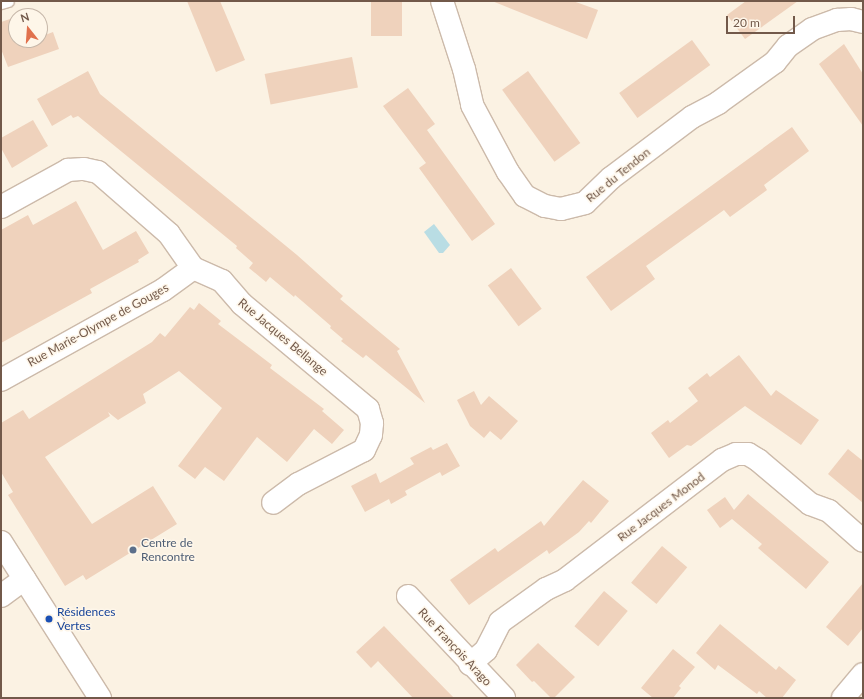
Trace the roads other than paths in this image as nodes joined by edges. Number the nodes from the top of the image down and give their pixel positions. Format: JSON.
{"nodes":[{"id":1,"x":8,"y":1,"type":"edge"},
{"id":2,"x":442,"y":1,"type":"edge"},
{"id":3,"x":1,"y":3,"type":"edge"},
{"id":4,"x":863,"y":22,"type":"edge"},
{"id":5,"x":1,"y":208,"type":"edge"},
{"id":6,"x":193,"y":268,"type":"junction"},
{"id":7,"x":1,"y":380,"type":"edge"},
{"id":8,"x":273,"y":503,"type":"dead end"},
{"id":9,"x":863,"y":541,"type":"edge"},
{"id":10,"x":1,"y":542,"type":"edge"},
{"id":11,"x":24,"y":579,"type":"junction"},
{"id":12,"x":1,"y":596,"type":"edge"},
{"id":13,"x":408,"y":596,"type":"dead end"},
{"id":14,"x":470,"y":664,"type":"junction"},
{"id":15,"x":863,"y":674,"type":"edge"},
{"id":16,"x":100,"y":698,"type":"edge"},
{"id":17,"x":504,"y":698,"type":"edge"},
{"id":18,"x":843,"y":698,"type":"edge"}],
"edges":[{"from":1,"to":3,"type":"lane"},
{"from":2,"to":4,"type":"street","name":"Rue du Tendon"},
{"from":5,"to":6,"type":"street"},
{"from":6,"to":7,"type":"street","name":"Rue Marie-Olympe de Gouges"},
{"from":6,"to":8,"type":"street","name":"Rue Jacques Bellange"},
{"from":9,"to":14,"type":"street","name":"Rue Jacques Monod"},
{"from":10,"to":11,"type":"street"},
{"from":11,"to":12,"type":"street"},
{"from":11,"to":16,"type":"street"},
{"from":13,"to":14,"type":"street","name":"Rue François Arago"},
{"from":14,"to":17,"type":"street","name":"Rue François Arago"},
{"from":15,"to":18,"type":"street"}]}
